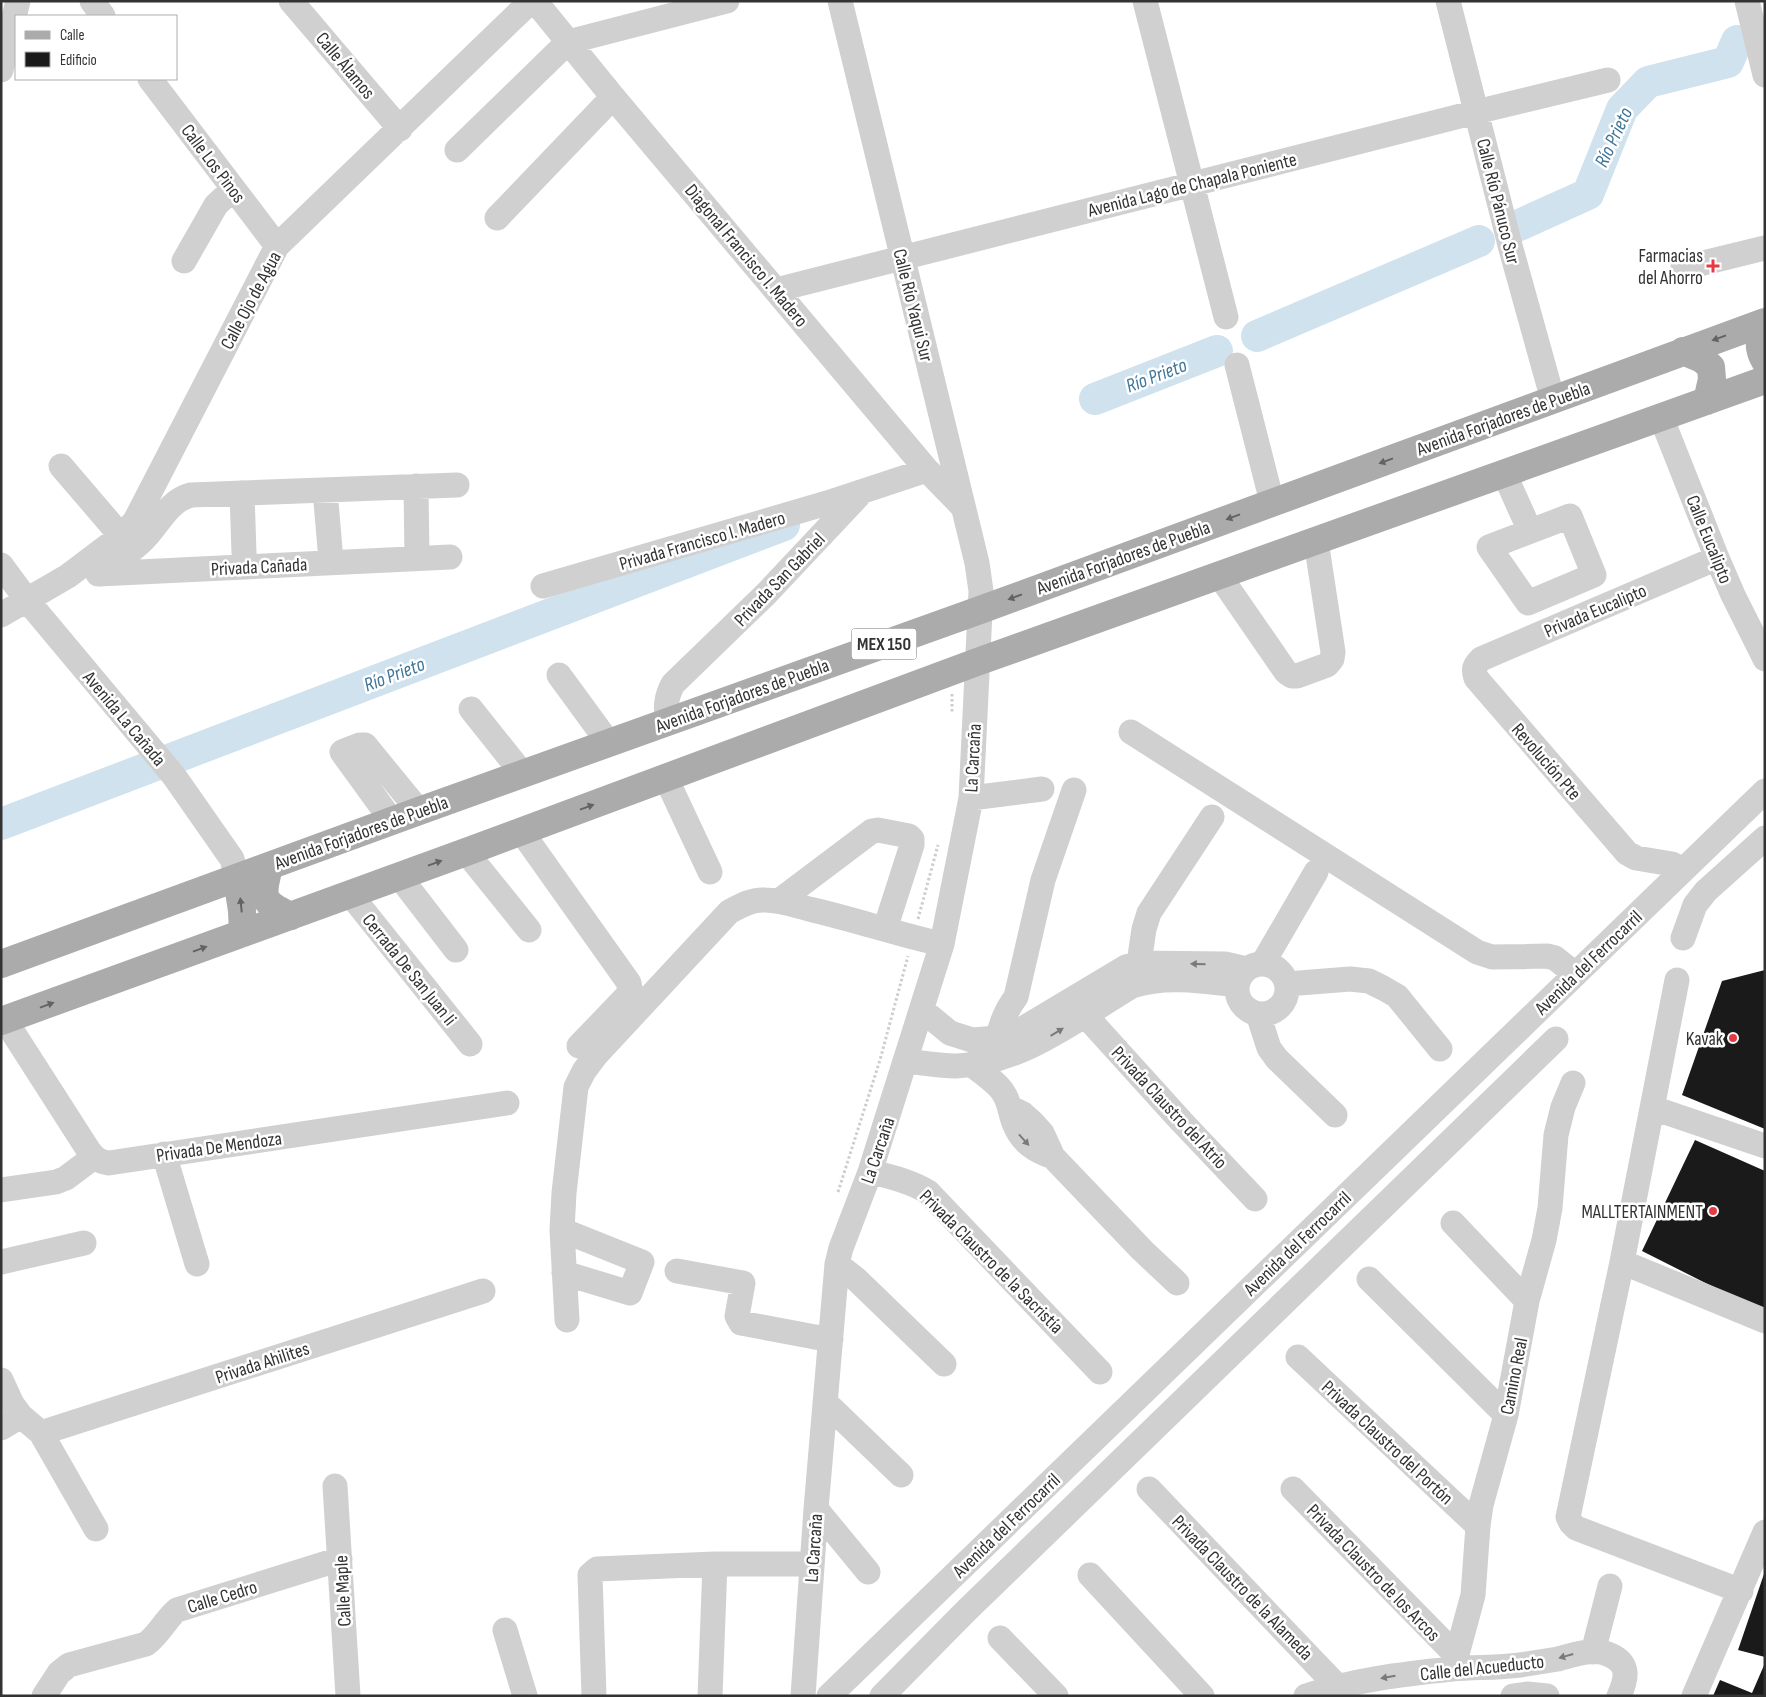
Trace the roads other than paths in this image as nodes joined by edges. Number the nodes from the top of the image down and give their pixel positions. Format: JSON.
{"nodes":[{"id":1,"x":18,"y":1,"type":"edge"},
{"id":2,"x":92,"y":1,"type":"edge"},
{"id":3,"x":291,"y":1,"type":"edge"},
{"id":4,"x":530,"y":1,"type":"edge"},
{"id":5,"x":535,"y":1,"type":"edge"},
{"id":6,"x":727,"y":1,"type":"edge"},
{"id":7,"x":840,"y":1,"type":"edge"},
{"id":8,"x":1145,"y":1,"type":"edge"},
{"id":9,"x":1448,"y":1,"type":"edge"},
{"id":10,"x":1747,"y":1,"type":"edge"},
{"id":11,"x":102,"y":15,"type":"edge"},
{"id":12,"x":568,"y":42,"type":"junction"},
{"id":13,"x":1761,"y":45,"type":"edge"},
{"id":14,"x":1,"y":70,"type":"edge"},
{"id":15,"x":1765,"y":75,"type":"edge"},
{"id":16,"x":151,"y":80,"type":"edge"},
{"id":17,"x":1608,"y":80,"type":"dead end"},
{"id":18,"x":613,"y":97,"type":"junction"},
{"id":19,"x":1476,"y":112,"type":"junction"},
{"id":20,"x":400,"y":129,"type":"junction"},
{"id":21,"x":458,"y":150,"type":"dead end"},
{"id":22,"x":1191,"y":184,"type":"junction"},
{"id":23,"x":233,"y":189,"type":"junction"},
{"id":24,"x":497,"y":218,"type":"dead end"},
{"id":25,"x":277,"y":246,"type":"junction"},
{"id":26,"x":1765,"y":248,"type":"edge"},
{"id":27,"x":902,"y":256,"type":"junction"},
{"id":28,"x":184,"y":261,"type":"dead end"},
{"id":29,"x":1684,"y":268,"type":"dead end"},
{"id":30,"x":776,"y":290,"type":"junction"},
{"id":31,"x":1226,"y":317,"type":"dead end"},
{"id":32,"x":1765,"y":323,"type":"edge"},
{"id":33,"x":1683,"y":351,"type":"junction"},
{"id":34,"x":1765,"y":361,"type":"edge"},
{"id":35,"x":1237,"y":365,"type":"dead end"},
{"id":36,"x":1765,"y":380,"type":"edge"},
{"id":37,"x":1553,"y":400,"type":"junction"},
{"id":38,"x":1707,"y":401,"type":"junction"},
{"id":39,"x":1661,"y":417,"type":"junction"},
{"id":40,"x":61,"y":466,"type":"dead end"},
{"id":41,"x":927,"y":470,"type":"junction"},
{"id":42,"x":1504,"y":473,"type":"junction"},
{"id":43,"x":457,"y":485,"type":"dead end"},
{"id":44,"x":416,"y":486,"type":"junction"},
{"id":45,"x":325,"y":490,"type":"junction"},
{"id":46,"x":242,"y":493,"type":"junction"},
{"id":47,"x":860,"y":493,"type":"junction"},
{"id":48,"x":1272,"y":502,"type":"junction"},
{"id":49,"x":962,"y":506,"type":"junction"},
{"id":50,"x":1530,"y":531,"type":"dead end"},
{"id":51,"x":121,"y":536,"type":"junction"},
{"id":52,"x":1316,"y":541,"type":"junction"},
{"id":53,"x":330,"y":549,"type":"dead end"},
{"id":54,"x":244,"y":553,"type":"dead end"},
{"id":55,"x":450,"y":557,"type":"dead end"},
{"id":56,"x":417,"y":558,"type":"junction"},
{"id":57,"x":1716,"y":558,"type":"junction"},
{"id":58,"x":1,"y":565,"type":"edge"},
{"id":59,"x":102,"y":574,"type":"junction"},
{"id":60,"x":1219,"y":575,"type":"junction"},
{"id":61,"x":68,"y":576,"type":"junction"},
{"id":62,"x":543,"y":586,"type":"dead end"},
{"id":63,"x":26,"y":599,"type":"junction"},
{"id":64,"x":980,"y":610,"type":"junction"},
{"id":65,"x":1,"y":614,"type":"edge"},
{"id":66,"x":1765,"y":659,"type":"edge"},
{"id":67,"x":977,"y":662,"type":"junction"},
{"id":68,"x":1475,"y":665,"type":"joint"},
{"id":69,"x":559,"y":675,"type":"dead end"},
{"id":70,"x":471,"y":709,"type":"dead end"},
{"id":71,"x":668,"y":722,"type":"junction"},
{"id":72,"x":1131,"y":732,"type":"dead end"},
{"id":73,"x":608,"y":742,"type":"junction"},
{"id":74,"x":522,"y":773,"type":"junction"},
{"id":75,"x":666,"y":778,"type":"junction"},
{"id":76,"x":1042,"y":790,"type":"dead end"},
{"id":77,"x":1074,"y":790,"type":"dead end"},
{"id":78,"x":1765,"y":791,"type":"edge"},
{"id":79,"x":971,"y":798,"type":"junction"},
{"id":80,"x":419,"y":811,"type":"junction"},
{"id":81,"x":1212,"y":816,"type":"dead end"},
{"id":82,"x":392,"y":821,"type":"junction"},
{"id":83,"x":521,"y":832,"type":"junction"},
{"id":84,"x":1765,"y":838,"type":"edge"},
{"id":85,"x":466,"y":852,"type":"junction"},
{"id":86,"x":268,"y":867,"type":"junction"},
{"id":87,"x":1683,"y":870,"type":"junction"},
{"id":88,"x":710,"y":872,"type":"dead end"},
{"id":89,"x":1316,"y":872,"type":"dead end"},
{"id":90,"x":399,"y":876,"type":"junction"},
{"id":91,"x":237,"y":878,"type":"junction"},
{"id":92,"x":350,"y":894,"type":"junction"},
{"id":93,"x":779,"y":901,"type":"junction"},
{"id":94,"x":291,"y":916,"type":"junction"},
{"id":95,"x":885,"y":929,"type":"junction"},
{"id":96,"x":529,"y":930,"type":"dead end"},
{"id":97,"x":243,"y":933,"type":"junction"},
{"id":98,"x":1683,"y":938,"type":"dead end"},
{"id":99,"x":942,"y":944,"type":"junction"},
{"id":100,"x":456,"y":950,"type":"dead end"},
{"id":101,"x":1139,"y":963,"type":"junction"},
{"id":102,"x":1,"y":964,"type":"edge"},
{"id":103,"x":1249,"y":973,"type":"junction"},
{"id":104,"x":1575,"y":974,"type":"junction"},
{"id":105,"x":1677,"y":980,"type":"dead end"},
{"id":106,"x":1287,"y":984,"type":"junction"},
{"id":107,"x":1016,"y":997,"type":"junction"},
{"id":108,"x":922,"y":1010,"type":"junction"},
{"id":109,"x":1258,"y":1014,"type":"junction"},
{"id":110,"x":1084,"y":1015,"type":"junction"},
{"id":111,"x":3,"y":1021,"type":"edge"},
{"id":112,"x":1036,"y":1021,"type":"junction"},
{"id":113,"x":1556,"y":1039,"type":"dead end"},
{"id":114,"x":470,"y":1044,"type":"dead end"},
{"id":115,"x":579,"y":1046,"type":"dead end"},
{"id":116,"x":1006,"y":1046,"type":"junction"},
{"id":117,"x":1440,"y":1050,"type":"dead end"},
{"id":118,"x":906,"y":1061,"type":"junction"},
{"id":119,"x":972,"y":1065,"type":"junction"},
{"id":120,"x":1573,"y":1083,"type":"dead end"},
{"id":121,"x":1007,"y":1100,"type":"junction"},
{"id":122,"x":507,"y":1103,"type":"dead end"},
{"id":123,"x":1653,"y":1108,"type":"junction"},
{"id":124,"x":1335,"y":1115,"type":"dead end"},
{"id":125,"x":1765,"y":1146,"type":"edge"},
{"id":126,"x":164,"y":1154,"type":"junction"},
{"id":127,"x":94,"y":1157,"type":"junction"},
{"id":128,"x":870,"y":1172,"type":"junction"},
{"id":129,"x":1,"y":1190,"type":"edge"},
{"id":130,"x":1255,"y":1199,"type":"dead end"},
{"id":131,"x":1453,"y":1223,"type":"dead end"},
{"id":132,"x":562,"y":1230,"type":"junction"},
{"id":133,"x":84,"y":1243,"type":"dead end"},
{"id":134,"x":1,"y":1262,"type":"edge"},
{"id":135,"x":1622,"y":1262,"type":"junction"},
{"id":136,"x":198,"y":1264,"type":"dead end"},
{"id":137,"x":838,"y":1264,"type":"junction"},
{"id":138,"x":677,"y":1271,"type":"dead end"},
{"id":139,"x":564,"y":1273,"type":"junction"},
{"id":140,"x":1369,"y":1279,"type":"dead end"},
{"id":141,"x":1177,"y":1283,"type":"dead end"},
{"id":142,"x":483,"y":1291,"type":"dead end"},
{"id":143,"x":1527,"y":1301,"type":"junction"},
{"id":144,"x":567,"y":1320,"type":"dead end"},
{"id":145,"x":1765,"y":1321,"type":"edge"},
{"id":146,"x":831,"y":1339,"type":"junction"},
{"id":147,"x":1298,"y":1357,"type":"dead end"},
{"id":148,"x":944,"y":1364,"type":"dead end"},
{"id":149,"x":1100,"y":1372,"type":"dead end"},
{"id":150,"x":1,"y":1380,"type":"edge"},
{"id":151,"x":825,"y":1402,"type":"junction"},
{"id":152,"x":1506,"y":1415,"type":"junction"},
{"id":153,"x":11,"y":1422,"type":"edge"},
{"id":154,"x":41,"y":1433,"type":"junction"},
{"id":155,"x":901,"y":1475,"type":"dead end"},
{"id":156,"x":335,"y":1486,"type":"dead end"},
{"id":157,"x":1149,"y":1489,"type":"dead end"},
{"id":158,"x":1293,"y":1489,"type":"dead end"},
{"id":159,"x":816,"y":1509,"type":"junction"},
{"id":160,"x":1478,"y":1526,"type":"junction"},
{"id":161,"x":96,"y":1529,"type":"dead end"},
{"id":162,"x":1765,"y":1532,"type":"edge"},
{"id":163,"x":340,"y":1559,"type":"junction"},
{"id":164,"x":716,"y":1564,"type":"junction"},
{"id":165,"x":812,"y":1564,"type":"junction"},
{"id":166,"x":868,"y":1572,"type":"dead end"},
{"id":167,"x":1090,"y":1576,"type":"dead end"},
{"id":168,"x":1610,"y":1586,"type":"dead end"},
{"id":169,"x":1741,"y":1591,"type":"junction"},
{"id":170,"x":505,"y":1630,"type":"dead end"},
{"id":171,"x":1000,"y":1638,"type":"dead end"},
{"id":172,"x":1593,"y":1652,"type":"junction"},
{"id":173,"x":1455,"y":1662,"type":"junction"},
{"id":174,"x":1337,"y":1686,"type":"junction"},
{"id":175,"x":44,"y":1696,"type":"edge"},
{"id":176,"x":348,"y":1696,"type":"edge"},
{"id":177,"x":525,"y":1696,"type":"edge"},
{"id":178,"x":594,"y":1696,"type":"edge"},
{"id":179,"x":710,"y":1696,"type":"edge"},
{"id":180,"x":803,"y":1696,"type":"edge"},
{"id":181,"x":829,"y":1696,"type":"edge"},
{"id":182,"x":882,"y":1696,"type":"edge"},
{"id":183,"x":1056,"y":1696,"type":"edge"},
{"id":184,"x":1202,"y":1696,"type":"edge"},
{"id":185,"x":1306,"y":1696,"type":"edge"},
{"id":186,"x":1513,"y":1696,"type":"edge"},
{"id":187,"x":1547,"y":1696,"type":"edge"},
{"id":188,"x":1620,"y":1696,"type":"edge"},
{"id":189,"x":1694,"y":1696,"type":"edge"}],
"edges":[{"from":1,"to":14,"type":"street"},
{"from":2,"to":11,"type":"street"},
{"from":3,"to":20,"type":"street","name":"Calle Álamos"},
{"from":4,"to":20,"type":"street","name":"Calle Ojo de Agua"},
{"from":5,"to":12,"type":"street","name":"Diagonal Francisco I. Madero"},
{"from":6,"to":12,"type":"street"},
{"from":7,"to":27,"type":"street","name":"Calle Río Yaqui Sur"},
{"from":8,"to":22,"type":"street"},
{"from":9,"to":19,"type":"street","name":"Calle Río Pánuco Sur"},
{"from":10,"to":13,"type":"street"},
{"from":12,"to":18,"type":"street","name":"Diagonal Francisco I. Madero"},
{"from":12,"to":21,"type":"street"},
{"from":13,"to":15,"type":"street"},
{"from":16,"to":23,"type":"street","name":"Calle Los Pinos"},
{"from":17,"to":19,"type":"street","name":"Avenida Lago de Chapala Poniente"},
{"from":18,"to":24,"type":"street"},
{"from":18,"to":30,"type":"street","name":"Diagonal Francisco I. Madero"},
{"from":19,"to":22,"type":"street","name":"Avenida Lago de Chapala Poniente"},
{"from":19,"to":37,"type":"street","name":"Calle Río Pánuco Sur"},
{"from":20,"to":25,"type":"street","name":"Calle Ojo de Agua"},
{"from":22,"to":27,"type":"street","name":"Avenida Lago de Chapala Poniente"},
{"from":22,"to":31,"type":"street"},
{"from":23,"to":25,"type":"street","name":"Calle Los Pinos"},
{"from":23,"to":28,"type":"street"},
{"from":25,"to":51,"type":"street","name":"Calle Ojo de Agua"},
{"from":26,"to":29,"type":"street"},
{"from":27,"to":30,"type":"street","name":"Avenida Lago de Chapala Poniente"},
{"from":27,"to":49,"type":"street","name":"Calle Río Yaqui Sur"},
{"from":30,"to":41,"type":"street","name":"Diagonal Francisco I. Madero"},
{"from":32,"to":33,"type":"main road","name":"Avenida Forjadores de Puebla","number":"MEX 150","one_way":true},
{"from":32,"to":34,"type":"main road"},
{"from":33,"to":37,"type":"main road","name":"Avenida Forjadores de Puebla","number":"MEX 150"},
{"from":33,"to":38,"type":"main road"},
{"from":35,"to":48,"type":"street"},
{"from":36,"to":38,"type":"main road","number":"MEX 150"},
{"from":37,"to":48,"type":"main road","name":"Avenida Forjadores de Puebla","number":"MEX 150","one_way":true},
{"from":38,"to":39,"type":"main road","number":"MEX 150"},
{"from":39,"to":42,"type":"main road","number":"MEX 150"},
{"from":39,"to":57,"type":"street","name":"Calle Eucalipto"},
{"from":40,"to":51,"type":"street"},
{"from":41,"to":47,"type":"street","name":"Privada San Gabriel"},
{"from":41,"to":49,"type":"street","name":"Diagonal Francisco I. Madero"},
{"from":42,"to":50,"type":"street"},
{"from":42,"to":52,"type":"main road","number":"MEX 150"},
{"from":43,"to":44,"type":"street"},
{"from":44,"to":45,"type":"street"},
{"from":44,"to":56,"type":"street"},
{"from":45,"to":46,"type":"street"},
{"from":45,"to":53,"type":"street"},
{"from":46,"to":54,"type":"street"},
{"from":46,"to":59,"type":"street"},
{"from":47,"to":62,"type":"street","name":"Privada Francisco I. Madero"},
{"from":47,"to":71,"type":"street","name":"Privada San Gabriel"},
{"from":48,"to":64,"type":"main road","name":"Avenida Forjadores de Puebla","number":"MEX 150","one_way":true},
{"from":49,"to":64,"type":"street","name":"Calle Río Yaqui Sur"},
{"from":51,"to":61,"type":"street","name":"Calle Ojo de Agua"},
{"from":52,"to":60,"type":"main road","number":"MEX 150"},
{"from":52,"to":60,"type":"street"},
{"from":55,"to":56,"type":"street","name":"Privada Cañada"},
{"from":56,"to":59,"type":"street","name":"Privada Cañada"},
{"from":57,"to":66,"type":"street","name":"Calle Eucalipto"},
{"from":57,"to":68,"type":"street","name":"Privada Eucalipto"},
{"from":58,"to":63,"type":"street","name":"Avenida La Cañada"},
{"from":59,"to":61,"type":"street","name":"Privada Cañada"},
{"from":60,"to":67,"type":"main road","number":"MEX 150"},
{"from":61,"to":63,"type":"street","name":"Calle Ojo de Agua"},
{"from":63,"to":65,"type":"street","name":"Calle Ojo de Agua"},
{"from":63,"to":91,"type":"street","name":"Avenida La Cañada"},
{"from":64,"to":67,"type":"street","name":"La Carcaña"},
{"from":64,"to":71,"type":"main road","name":"Avenida Forjadores de Puebla","number":"MEX 150"},
{"from":67,"to":75,"type":"main road","number":"MEX 150"},
{"from":67,"to":79,"type":"street","name":"La Carcaña"},
{"from":68,"to":87,"type":"street","name":"Revolución Pte"},
{"from":69,"to":73,"type":"street"},
{"from":70,"to":74,"type":"street"},
{"from":71,"to":73,"type":"main road","name":"Avenida Forjadores de Puebla","number":"MEX 150"},
{"from":72,"to":104,"type":"street"},
{"from":73,"to":74,"type":"main road","name":"Avenida Forjadores de Puebla","number":"MEX 150"},
{"from":74,"to":80,"type":"main road","name":"Avenida Forjadores de Puebla","number":"MEX 150"},
{"from":83,"to":75,"type":"main road","number":"MEX 150","one_way":true},
{"from":75,"to":88,"type":"street"},
{"from":76,"to":79,"type":"street"},
{"from":77,"to":107,"type":"street"},
{"from":78,"to":87,"type":"street","name":"Avenida del Ferrocarril"},
{"from":79,"to":99,"type":"street","name":"La Carcaña"},
{"from":80,"to":82,"type":"main road","name":"Avenida Forjadores de Puebla","number":"MEX 150"},
{"from":80,"to":82,"type":"street"},
{"from":81,"to":101,"type":"street"},
{"from":82,"to":86,"type":"main road","name":"Avenida Forjadores de Puebla","number":"MEX 150"},
{"from":83,"to":85,"type":"main road","number":"MEX 150"},
{"from":83,"to":115,"type":"street"},
{"from":84,"to":98,"type":"street"},
{"from":90,"to":85,"type":"main road","number":"MEX 150","one_way":true},
{"from":85,"to":96,"type":"street"},
{"from":86,"to":91,"type":"main road","name":"Avenida Forjadores de Puebla","number":"MEX 150"},
{"from":86,"to":94,"type":"main road"},
{"from":87,"to":104,"type":"street","name":"Avenida del Ferrocarril"},
{"from":89,"to":103,"type":"street"},
{"from":90,"to":92,"type":"main road","number":"MEX 150"},
{"from":90,"to":100,"type":"street"},
{"from":97,"to":91,"type":"main road","one_way":true},
{"from":91,"to":102,"type":"main road","name":"Avenida Forjadores de Puebla","number":"MEX 150"},
{"from":92,"to":94,"type":"main road","number":"MEX 150"},
{"from":92,"to":114,"type":"street","name":"Cerrada De San Juan Ii"},
{"from":93,"to":95,"type":"street"},
{"from":93,"to":95,"type":"street"},
{"from":93,"to":132,"type":"street"},
{"from":94,"to":97,"type":"main road","number":"MEX 150"},
{"from":95,"to":99,"type":"street"},
{"from":111,"to":97,"type":"main road","number":"MEX 150","one_way":true},
{"from":99,"to":108,"type":"street","name":"La Carcaña"},
{"from":103,"to":101,"type":"street","one_way":true},
{"from":101,"to":112,"type":"street"},
{"from":103,"to":106,"type":"street"},
{"from":103,"to":109,"type":"street"},
{"from":103,"to":110,"type":"street"},
{"from":104,"to":181,"type":"street","name":"Avenida del Ferrocarril"},
{"from":105,"to":123,"type":"street"},
{"from":106,"to":109,"type":"street"},
{"from":106,"to":117,"type":"street"},
{"from":107,"to":112,"type":"street"},
{"from":107,"to":116,"type":"street"},
{"from":108,"to":116,"type":"street"},
{"from":108,"to":118,"type":"street","name":"La Carcaña"},
{"from":109,"to":124,"type":"street"},
{"from":116,"to":110,"type":"street","one_way":true},
{"from":110,"to":130,"type":"street","name":"Privada Claustro del Atrio"},
{"from":111,"to":127,"type":"street"},
{"from":112,"to":116,"type":"street"},
{"from":113,"to":182,"type":"street"},
{"from":116,"to":119,"type":"street"},
{"from":116,"to":121,"type":"street"},
{"from":118,"to":119,"type":"street"},
{"from":118,"to":128,"type":"street","name":"La Carcaña"},
{"from":119,"to":121,"type":"street"},
{"from":120,"to":143,"type":"street","name":"Camino Real"},
{"from":121,"to":141,"type":"street"},
{"from":122,"to":126,"type":"street","name":"Privada De Mendoza"},
{"from":123,"to":125,"type":"street"},
{"from":123,"to":135,"type":"street"},
{"from":126,"to":127,"type":"street","name":"Privada De Mendoza"},
{"from":126,"to":136,"type":"street"},
{"from":127,"to":129,"type":"street"},
{"from":128,"to":137,"type":"street","name":"La Carcaña"},
{"from":128,"to":149,"type":"street","name":"Privada Claustro de la Sacristía"},
{"from":131,"to":143,"type":"street"},
{"from":132,"to":139,"type":"street"},
{"from":132,"to":139,"type":"street"},
{"from":133,"to":134,"type":"street"},
{"from":135,"to":145,"type":"street"},
{"from":135,"to":169,"type":"street"},
{"from":137,"to":146,"type":"street","name":"La Carcaña"},
{"from":137,"to":148,"type":"street"},
{"from":138,"to":146,"type":"street"},
{"from":139,"to":144,"type":"street"},
{"from":140,"to":152,"type":"street"},
{"from":142,"to":154,"type":"street","name":"Privada Ahilites"},
{"from":143,"to":152,"type":"street","name":"Camino Real"},
{"from":146,"to":151,"type":"street","name":"La Carcaña"},
{"from":147,"to":160,"type":"street","name":"Privada Claustro del Portón"},
{"from":150,"to":153,"type":"street"},
{"from":151,"to":155,"type":"street"},
{"from":151,"to":159,"type":"street","name":"La Carcaña"},
{"from":152,"to":160,"type":"street","name":"Camino Real"},
{"from":153,"to":154,"type":"street"},
{"from":154,"to":161,"type":"street"},
{"from":156,"to":163,"type":"street","name":"Calle Maple"},
{"from":157,"to":174,"type":"street","name":"Privada Claustro de la Alameda"},
{"from":158,"to":173,"type":"street","name":"Privada Claustro de los Arcos"},
{"from":159,"to":165,"type":"street","name":"La Carcaña"},
{"from":159,"to":166,"type":"street"},
{"from":160,"to":173,"type":"street","name":"Camino Real"},
{"from":162,"to":169,"type":"street"},
{"from":163,"to":175,"type":"street","name":"Calle Cedro"},
{"from":163,"to":176,"type":"street","name":"Calle Maple"},
{"from":164,"to":165,"type":"street"},
{"from":164,"to":178,"type":"street"},
{"from":164,"to":179,"type":"street"},
{"from":165,"to":180,"type":"street","name":"La Carcaña"},
{"from":167,"to":184,"type":"street"},
{"from":168,"to":172,"type":"street"},
{"from":169,"to":189,"type":"street"},
{"from":170,"to":177,"type":"street"},
{"from":171,"to":183,"type":"street"},
{"from":172,"to":173,"type":"street","name":"Calle del Acueducto","one_way":true},
{"from":172,"to":188,"type":"street","name":"Calle del Acueducto"},
{"from":173,"to":174,"type":"street","name":"Calle del Acueducto","one_way":true},
{"from":174,"to":185,"type":"street","name":"Calle del Acueducto"},
{"from":186,"to":187,"type":"street","name":"Calle del Acueducto"}]}
